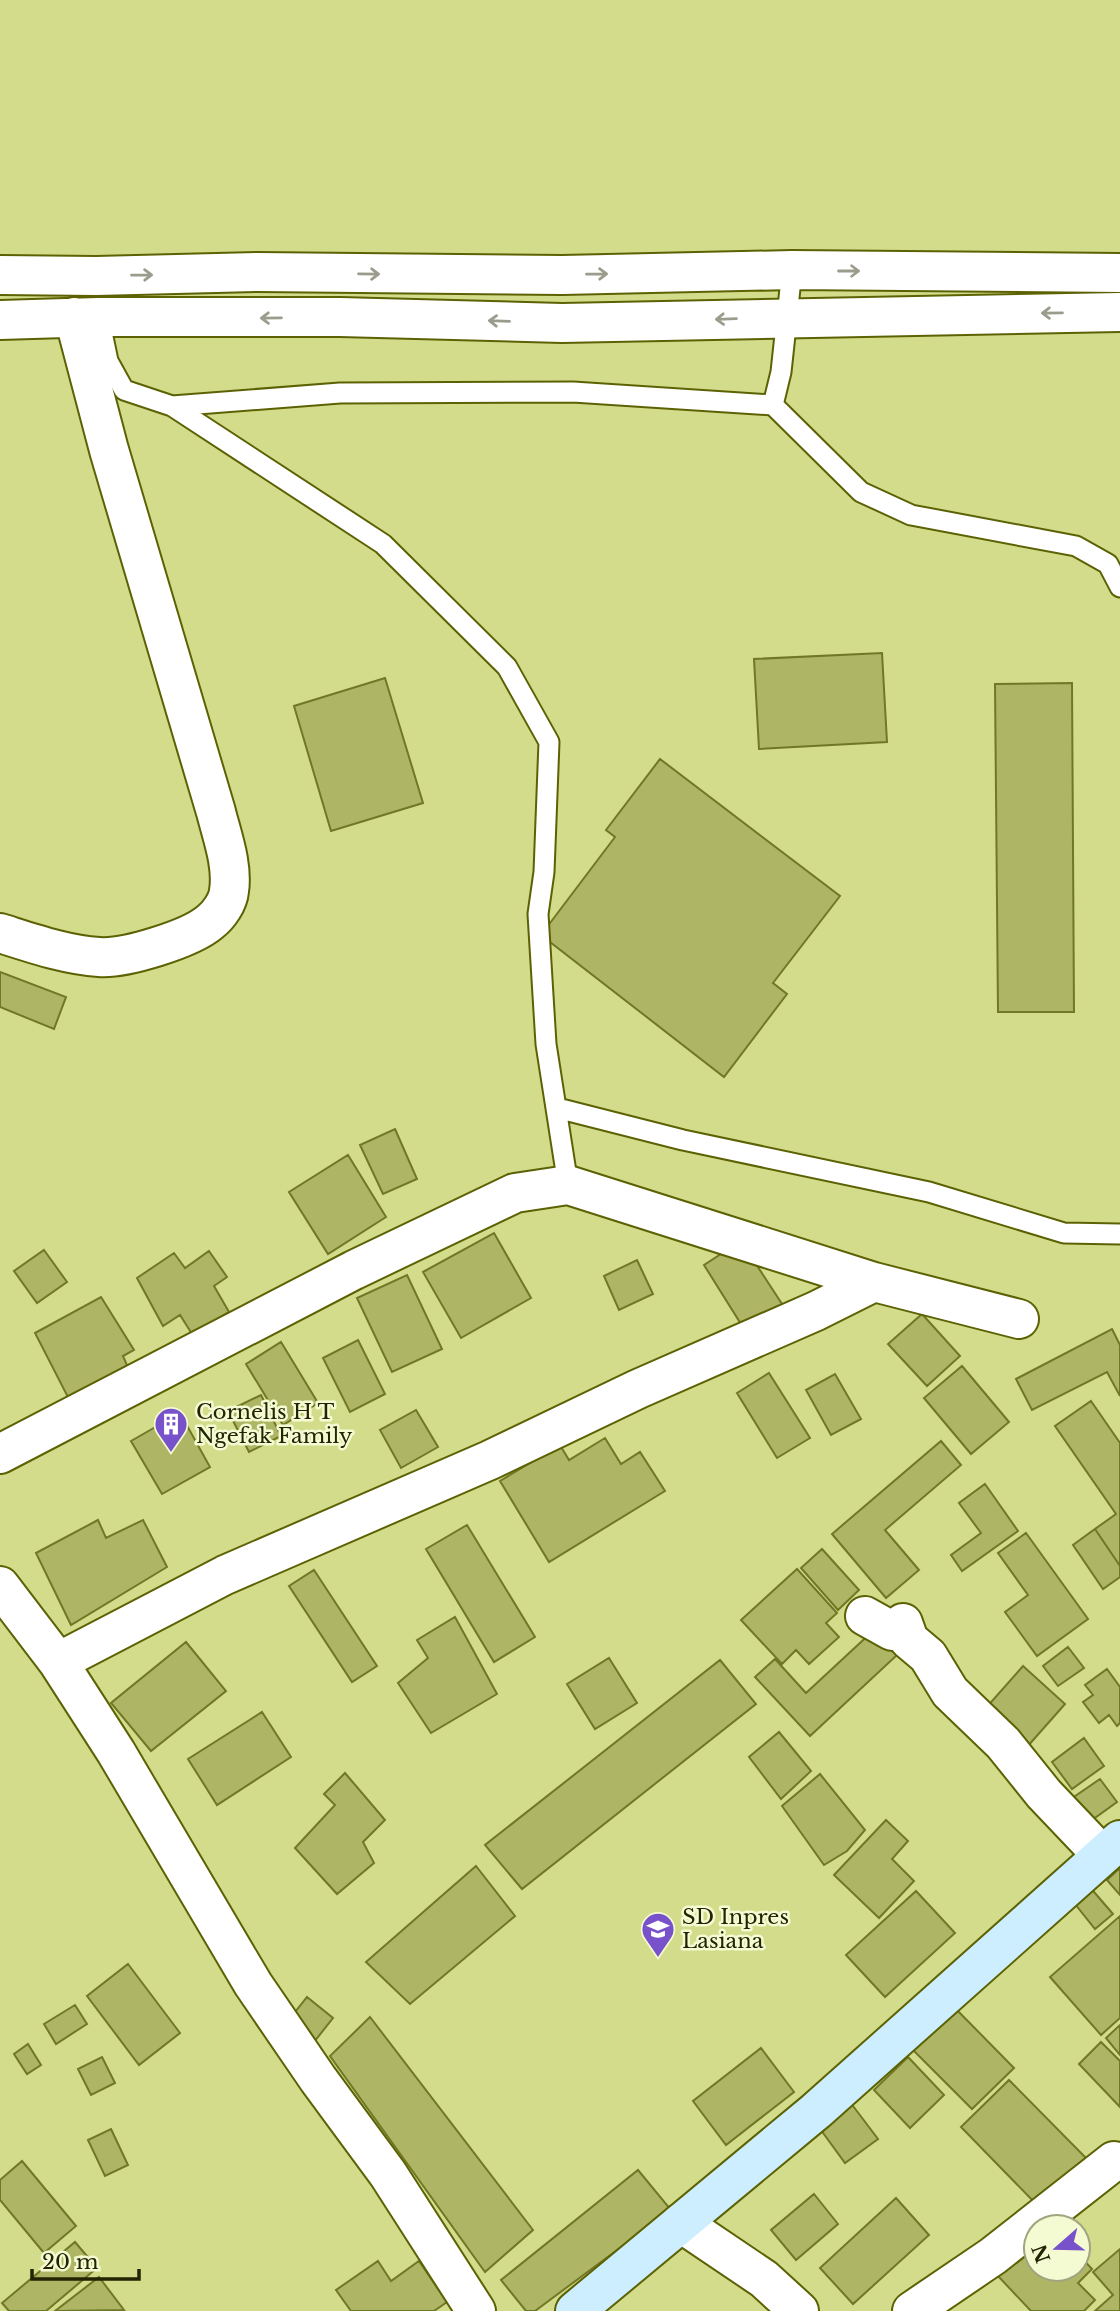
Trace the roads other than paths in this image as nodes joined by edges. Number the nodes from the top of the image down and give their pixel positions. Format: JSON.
{"nodes":[{"id":1,"x":792,"y":270,"type":"junction"},
{"id":2,"x":1120,"y":273,"type":"edge"},
{"id":3,"x":0,"y":275,"type":"edge"},
{"id":4,"x":96,"y":276,"type":"junction"},
{"id":5,"x":1120,"y":312,"type":"edge"},
{"id":6,"x":86,"y":317,"type":"junction"},
{"id":7,"x":788,"y":317,"type":"junction"},
{"id":8,"x":0,"y":320,"type":"edge"},
{"id":9,"x":773,"y":405,"type":"junction"},
{"id":10,"x":172,"y":406,"type":"junction"},
{"id":11,"x":1120,"y":587,"type":"edge"},
{"id":12,"x":0,"y":933,"type":"edge"},
{"id":13,"x":557,"y":1108,"type":"junction"},
{"id":14,"x":568,"y":1185,"type":"junction"},
{"id":15,"x":1120,"y":1234,"type":"edge"},
{"id":16,"x":874,"y":1282,"type":"junction"},
{"id":17,"x":1019,"y":1319,"type":"dead end"},
{"id":18,"x":0,"y":1454,"type":"edge"},
{"id":19,"x":0,"y":1586,"type":"edge"},
{"id":20,"x":865,"y":1616,"type":"dead end"},
{"id":21,"x":58,"y":1662,"type":"junction"},
{"id":22,"x":1111,"y":1848,"type":"edge"},
{"id":23,"x":1114,"y":2161,"type":"dead end"},
{"id":24,"x":681,"y":2223,"type":"junction"},
{"id":25,"x":477,"y":2311,"type":"edge"},
{"id":26,"x":575,"y":2311,"type":"edge"},
{"id":27,"x":799,"y":2311,"type":"edge"},
{"id":28,"x":912,"y":2311,"type":"edge"}],
"edges":[{"from":1,"to":2,"type":"street","one_way":true},
{"from":4,"to":1,"type":"street","one_way":true},
{"from":1,"to":7,"type":"lane"},
{"from":3,"to":4,"type":"street"},
{"from":4,"to":6,"type":"lane"},
{"from":5,"to":7,"type":"street","one_way":true},
{"from":7,"to":6,"type":"street","one_way":true},
{"from":6,"to":8,"type":"street"},
{"from":6,"to":10,"type":"lane"},
{"from":6,"to":12,"type":"street"},
{"from":7,"to":9,"type":"lane"},
{"from":9,"to":10,"type":"lane"},
{"from":9,"to":11,"type":"lane"},
{"from":10,"to":13,"type":"lane"},
{"from":13,"to":14,"type":"lane"},
{"from":13,"to":15,"type":"lane"},
{"from":14,"to":16,"type":"street"},
{"from":14,"to":18,"type":"street"},
{"from":16,"to":17,"type":"street"},
{"from":16,"to":21,"type":"street"},
{"from":19,"to":21,"type":"street"},
{"from":20,"to":22,"type":"street"},
{"from":21,"to":25,"type":"street"},
{"from":22,"to":24,"type":"street"},
{"from":23,"to":28,"type":"street"},
{"from":24,"to":26,"type":"street"},
{"from":24,"to":27,"type":"street"}]}
